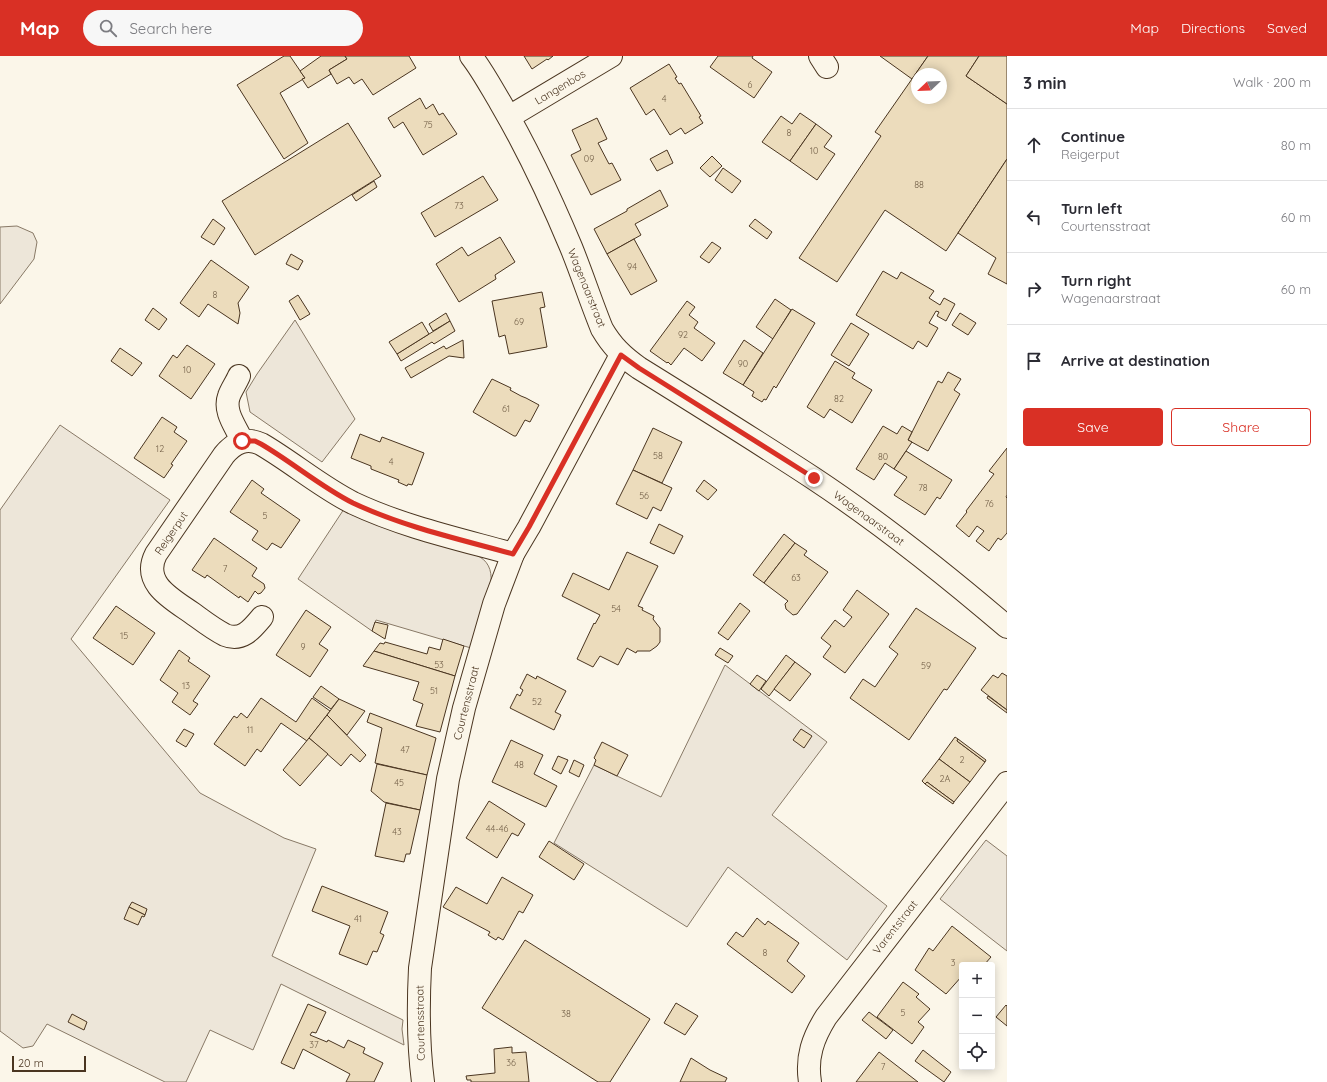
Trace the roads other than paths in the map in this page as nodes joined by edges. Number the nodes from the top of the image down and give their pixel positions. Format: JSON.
{"nodes":[{"id":1,"x":471,"y":56,"type":"edge"},
{"id":2,"x":611,"y":56,"type":"edge"},
{"id":3,"x":509,"y":117,"type":"junction"},
{"id":4,"x":621,"y":355,"type":"junction"},
{"id":5,"x":239,"y":376,"type":"dead end"},
{"id":6,"x":242,"y":441,"type":"junction"},
{"id":7,"x":513,"y":554,"type":"junction"},
{"id":8,"x":262,"y":617,"type":"dead end"},
{"id":9,"x":1007,"y":627,"type":"edge"},
{"id":10,"x":1007,"y":783,"type":"edge"},
{"id":11,"x":423,"y":1082,"type":"edge"},
{"id":12,"x":810,"y":1082,"type":"edge"}],
"edges":[{"from":1,"to":3,"type":"street","name":"Wagenaarstraat"},
{"from":2,"to":3,"type":"street","name":"Langenbos"},
{"from":3,"to":4,"type":"street","name":"Wagenaarstraat"},
{"from":4,"to":7,"type":"street","name":"Courtensstraat"},
{"from":4,"to":9,"type":"street","name":"Wagenaarstraat"},
{"from":5,"to":6,"type":"street"},
{"from":6,"to":7,"type":"street"},
{"from":6,"to":8,"type":"street","name":"Reigerput"},
{"from":7,"to":11,"type":"street","name":"Courtensstraat"},
{"from":10,"to":12,"type":"street","name":"Varentstraat"}]}
